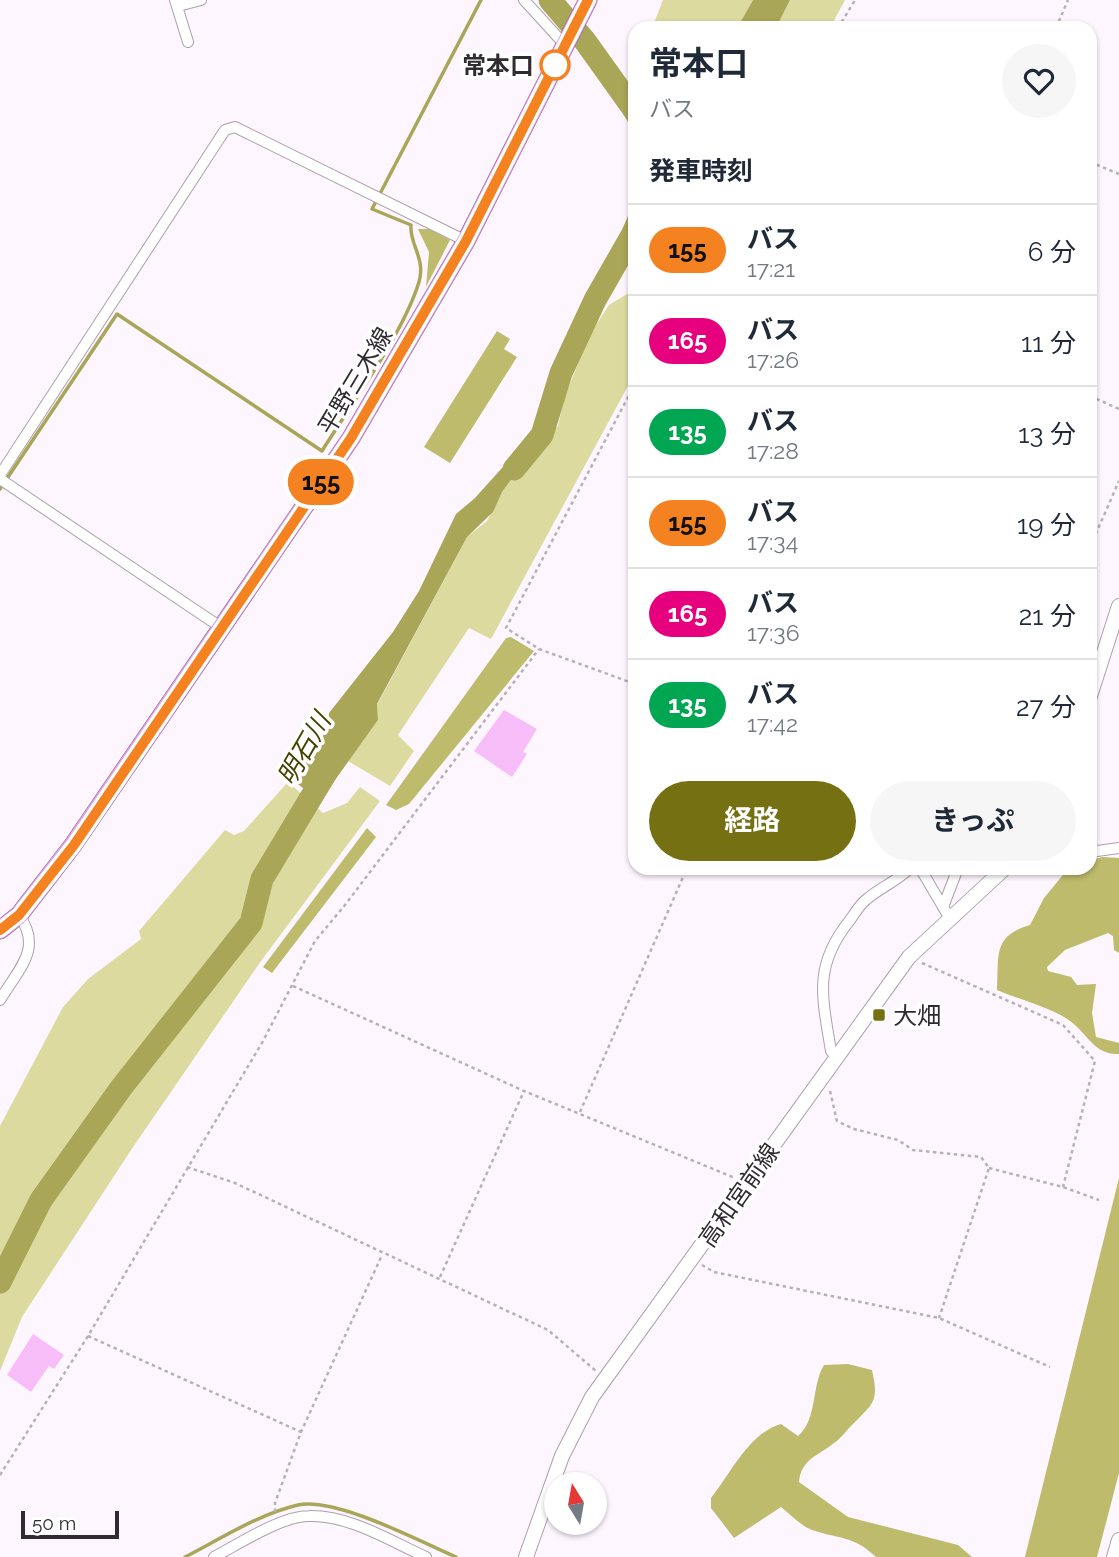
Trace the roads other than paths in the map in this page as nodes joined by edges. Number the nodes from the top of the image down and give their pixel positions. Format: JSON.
{"nodes":[{"id":1,"x":201,"y":0,"type":"edge"},
{"id":2,"x":524,"y":0,"type":"edge"},
{"id":3,"x":177,"y":3,"type":"edge"},
{"id":4,"x":584,"y":4,"type":"edge"},
{"id":5,"x":188,"y":42,"type":"dead end"},
{"id":6,"x":567,"y":42,"type":"junction"},
{"id":7,"x":466,"y":241,"type":"junction"},
{"id":8,"x":0,"y":477,"type":"edge"},
{"id":9,"x":1119,"y":606,"type":"edge"},
{"id":10,"x":222,"y":628,"type":"junction"},
{"id":11,"x":1097,"y":674,"type":"edge"},
{"id":12,"x":1119,"y":848,"type":"edge"},
{"id":13,"x":1097,"y":851,"type":"edge"},
{"id":14,"x":904,"y":875,"type":"edge"},
{"id":15,"x":924,"y":875,"type":"edge"},
{"id":16,"x":956,"y":875,"type":"edge"},
{"id":17,"x":996,"y":875,"type":"edge"},
{"id":18,"x":946,"y":912,"type":"junction"},
{"id":19,"x":19,"y":915,"type":"junction"},
{"id":20,"x":0,"y":930,"type":"edge"},
{"id":21,"x":0,"y":1000,"type":"edge"},
{"id":22,"x":837,"y":1057,"type":"junction"},
{"id":23,"x":1119,"y":1540,"type":"edge"},
{"id":24,"x":214,"y":1557,"type":"edge"},
{"id":25,"x":426,"y":1557,"type":"edge"},
{"id":26,"x":526,"y":1557,"type":"edge"},
{"id":27,"x":1114,"y":1557,"type":"edge"}],
"edges":[{"from":1,"to":3,"type":"street"},
{"from":2,"to":6,"type":"street"},
{"from":3,"to":5,"type":"street"},
{"from":4,"to":6,"type":"main road","name":"平野三木線"},
{"from":6,"to":7,"type":"main road","name":"平野三木線"},
{"from":7,"to":8,"type":"street"},
{"from":7,"to":10,"type":"main road","name":"平野三木線"},
{"from":8,"to":10,"type":"street"},
{"from":9,"to":11,"type":"street"},
{"from":10,"to":19,"type":"main road","name":"平野三木線"},
{"from":12,"to":13,"type":"street"},
{"from":14,"to":22,"type":"street"},
{"from":15,"to":18,"type":"street"},
{"from":16,"to":18,"type":"street"},
{"from":17,"to":18,"type":"street","name":"高和宮前線"},
{"from":18,"to":22,"type":"street","name":"高和宮前線"},
{"from":19,"to":20,"type":"main road","name":"平野三木線"},
{"from":19,"to":21,"type":"street"},
{"from":22,"to":26,"type":"street","name":"高和宮前線"},
{"from":23,"to":27,"type":"street"},
{"from":24,"to":25,"type":"street"}]}
